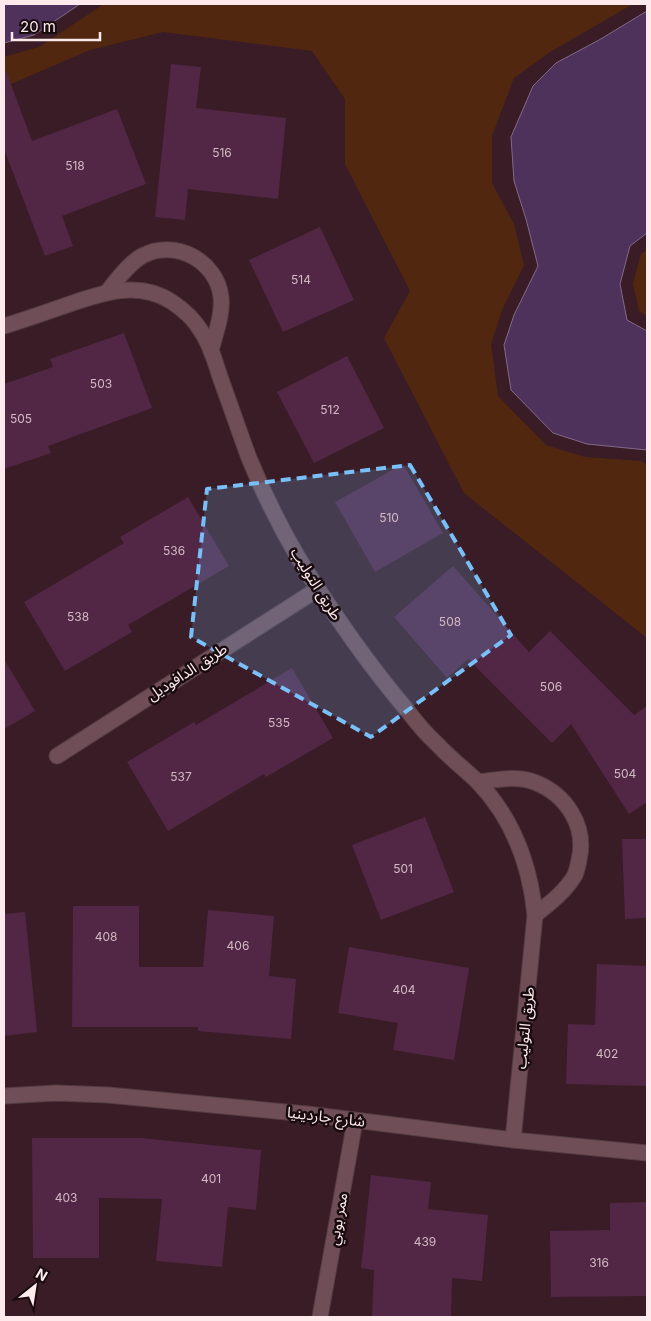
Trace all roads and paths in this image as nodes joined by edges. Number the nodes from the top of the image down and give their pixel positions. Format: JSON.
{"nodes":[{"id":1,"x":107,"y":292,"type":"junction"},
{"id":2,"x":4,"y":326,"type":"edge"},
{"id":3,"x":211,"y":350,"type":"junction"},
{"id":4,"x":318,"y":589,"type":"junction"},
{"id":5,"x":57,"y":756,"type":"dead end"},
{"id":6,"x":478,"y":782,"type":"junction"},
{"id":7,"x":535,"y":915,"type":"junction"},
{"id":8,"x":4,"y":1096,"type":"edge"},
{"id":9,"x":355,"y":1121,"type":"junction"},
{"id":10,"x":513,"y":1140,"type":"junction"},
{"id":11,"x":647,"y":1152,"type":"edge"},
{"id":12,"x":320,"y":1317,"type":"edge"}],
"edges":[{"from":1,"to":2,"type":"street","name":"طريق التوليب"},
{"from":1,"to":3,"type":"street","name":"طريق التوليب"},
{"from":1,"to":3,"type":"street"},
{"from":3,"to":4,"type":"street","name":"طريق التوليب"},
{"from":4,"to":5,"type":"street","name":"طريق الدافوديل"},
{"from":4,"to":6,"type":"street","name":"طريق التوليب"},
{"from":6,"to":7,"type":"street","name":"طريق التوليب"},
{"from":6,"to":7,"type":"street"},
{"from":7,"to":10,"type":"street","name":"طريق التوليب"},
{"from":8,"to":9,"type":"street","name":"شارع جاردينيا"},
{"from":9,"to":10,"type":"street","name":"شارع جاردينيا"},
{"from":9,"to":12,"type":"street","name":"ممر بوبي"},
{"from":10,"to":11,"type":"street","name":"شارع جاردينيا"}]}
